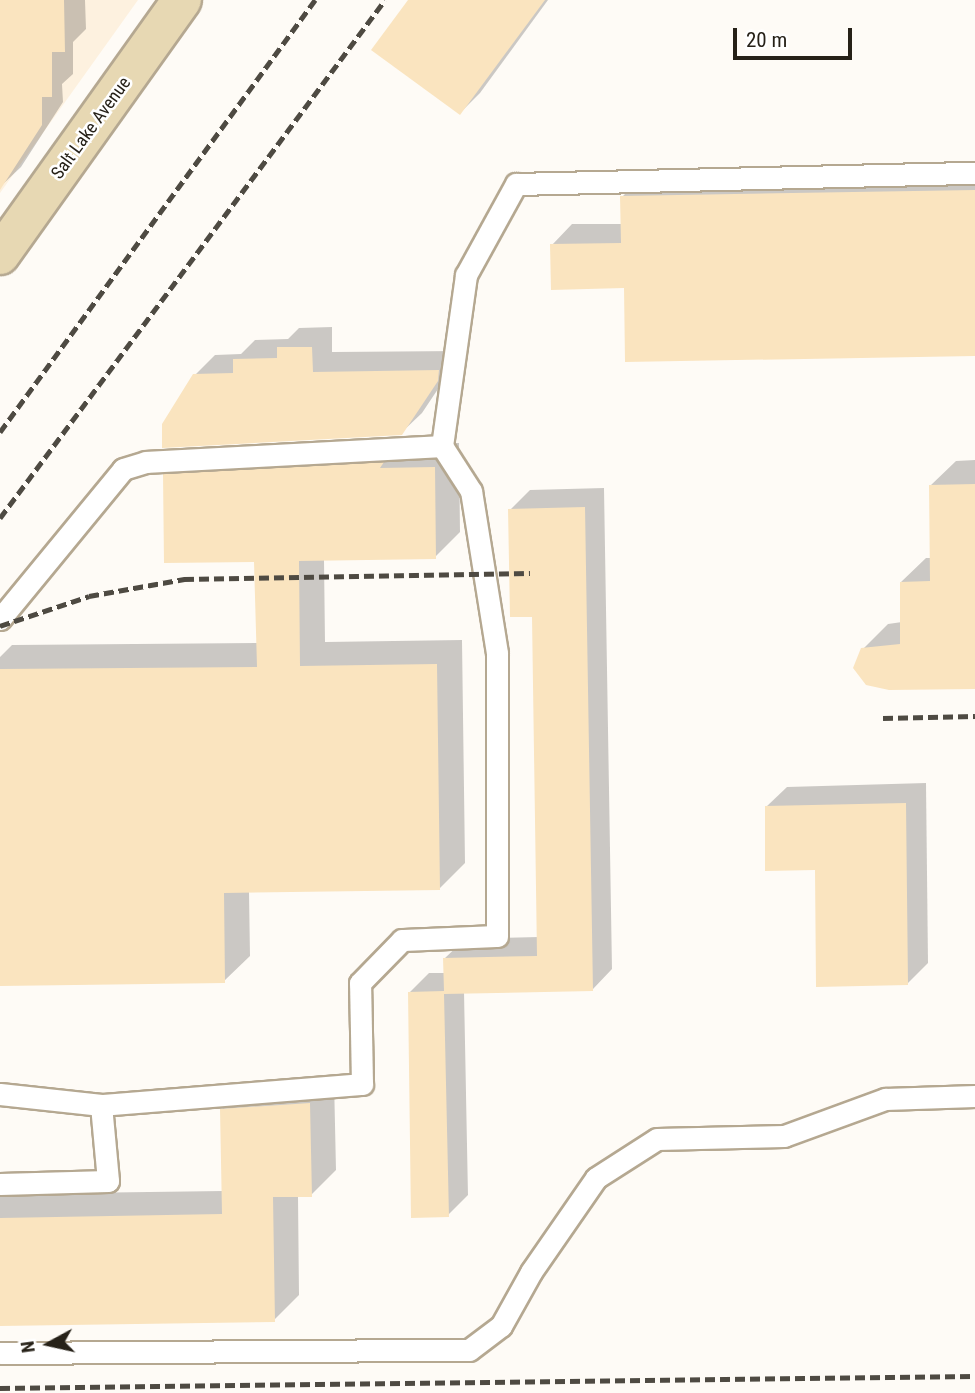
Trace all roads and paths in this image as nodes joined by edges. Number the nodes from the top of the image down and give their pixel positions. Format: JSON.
{"nodes":[{"id":1,"x":182,"y":0,"type":"edge"},
{"id":2,"x":975,"y":173,"type":"edge"},
{"id":3,"x":12,"y":216,"type":"edge"},
{"id":4,"x":0,"y":255,"type":"edge"},
{"id":5,"x":442,"y":446,"type":"junction"},
{"id":6,"x":0,"y":619,"type":"edge"},
{"id":7,"x":0,"y":1094,"type":"edge"},
{"id":8,"x":975,"y":1096,"type":"edge"},
{"id":9,"x":102,"y":1105,"type":"junction"},
{"id":10,"x":0,"y":1184,"type":"edge"},
{"id":11,"x":0,"y":1353,"type":"edge"}],
"edges":[{"from":1,"to":3,"type":"street","name":"Salt Lake Avenue"},
{"from":2,"to":5,"type":"lane"},
{"from":3,"to":4,"type":"street","name":"Salt Lake Avenue"},
{"from":5,"to":6,"type":"lane"},
{"from":5,"to":9,"type":"lane"},
{"from":7,"to":9,"type":"lane"},
{"from":8,"to":11,"type":"lane"},
{"from":9,"to":10,"type":"lane"}]}
